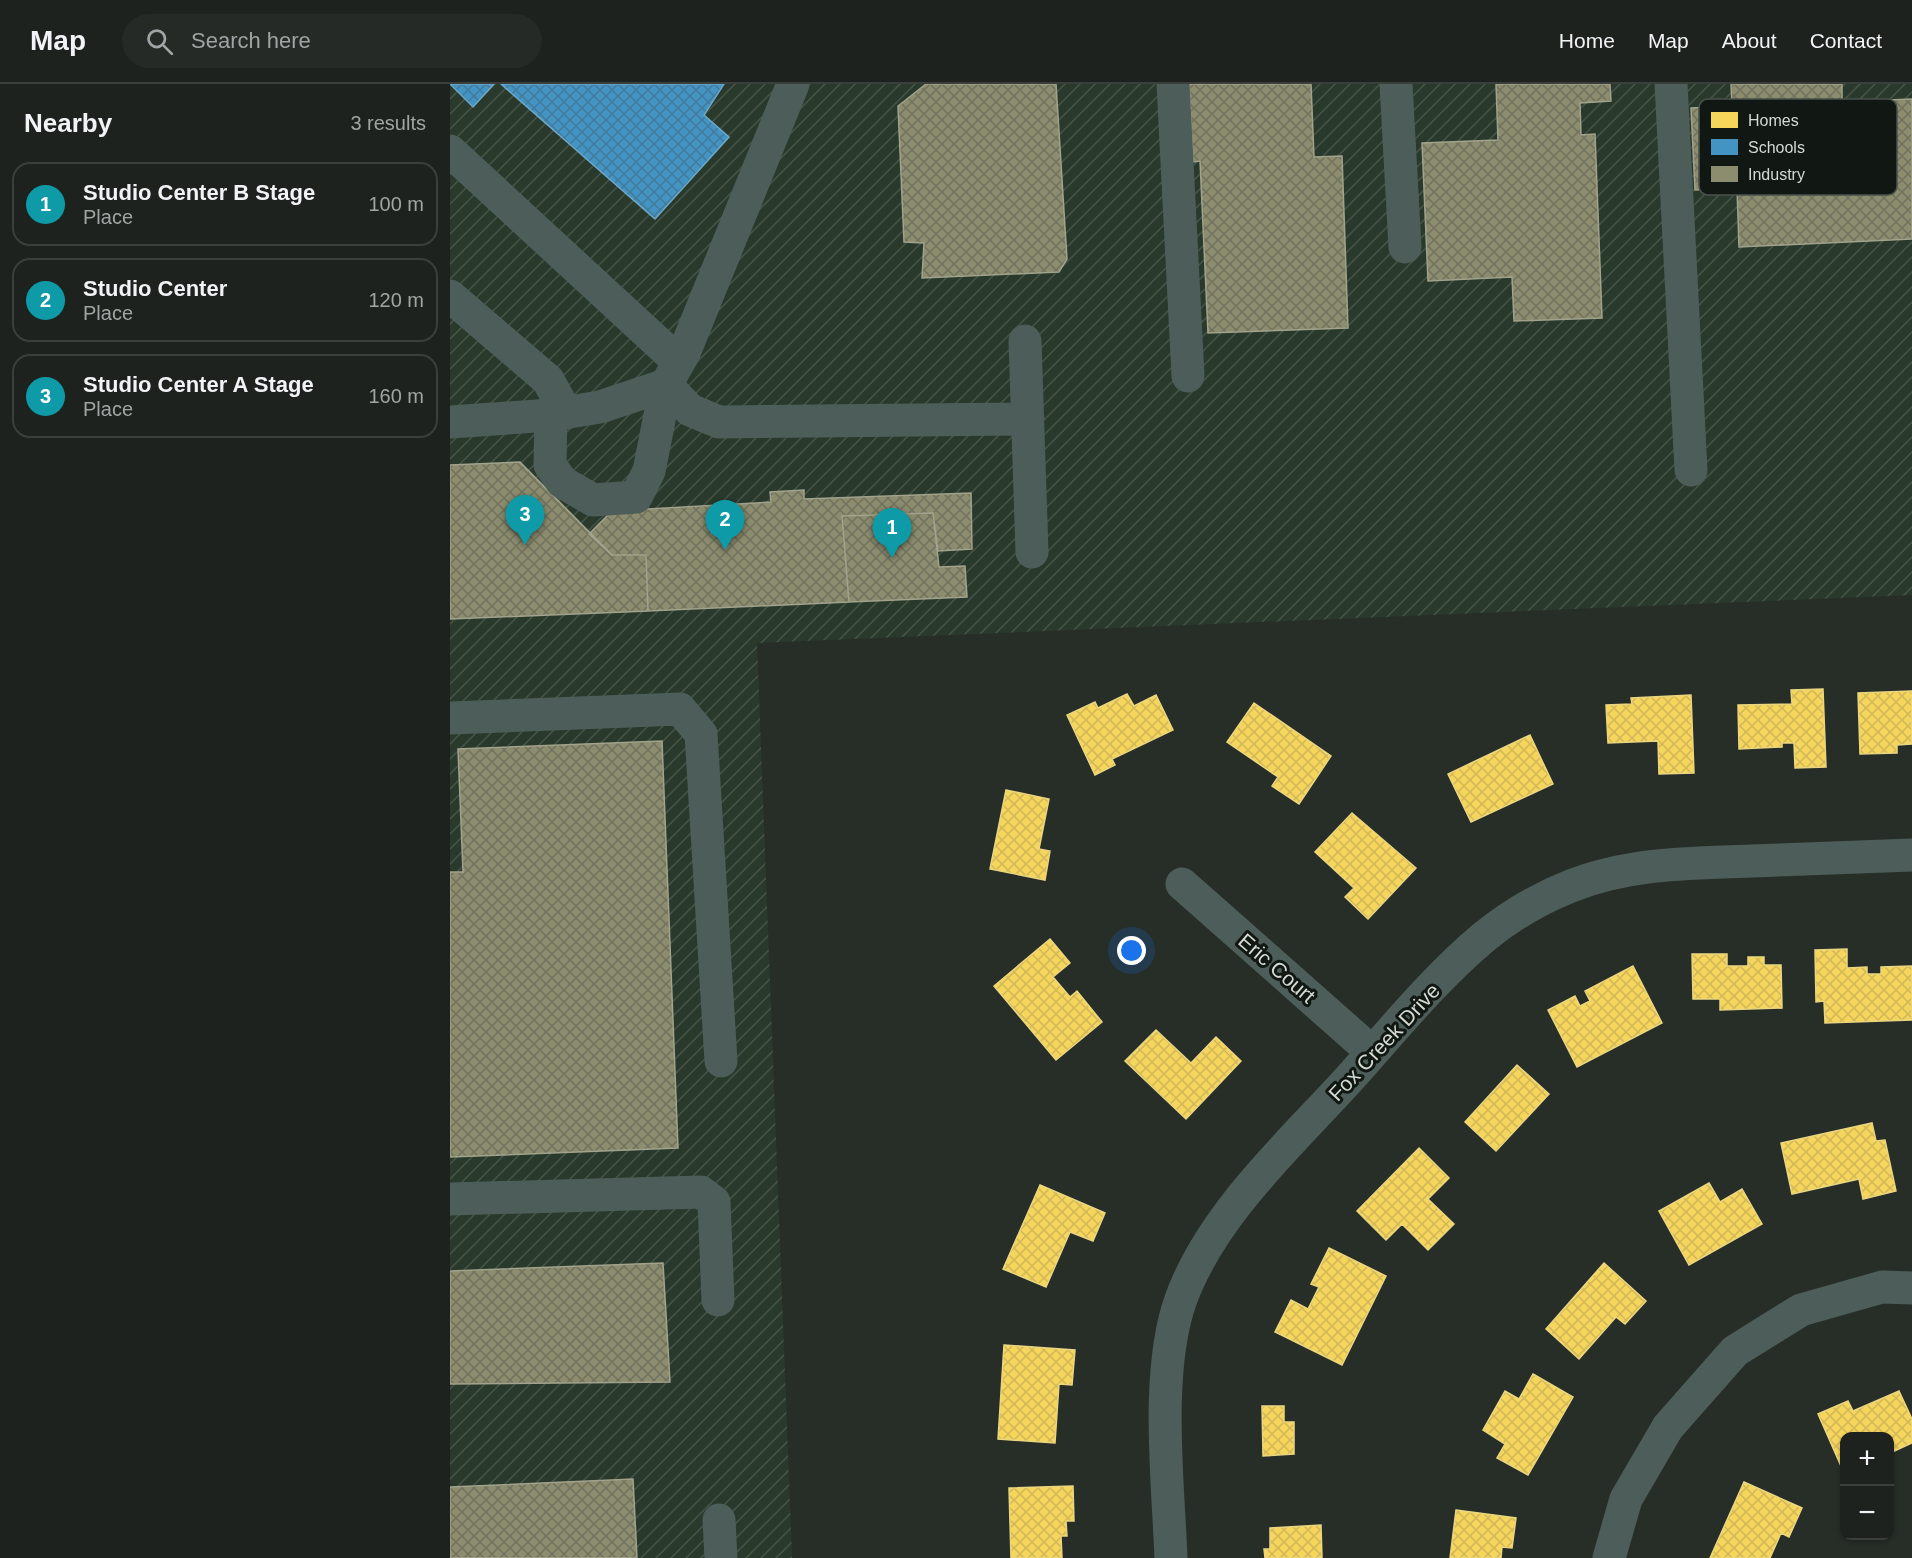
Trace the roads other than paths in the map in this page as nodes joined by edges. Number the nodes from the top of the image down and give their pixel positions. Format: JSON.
{"nodes":[{"id":1,"x":793,"y":84,"type":"edge"},
{"id":2,"x":1173,"y":84,"type":"edge"},
{"id":3,"x":1396,"y":84,"type":"edge"},
{"id":4,"x":1671,"y":84,"type":"edge"},
{"id":5,"x":450,"y":152,"type":"edge"},
{"id":6,"x":1405,"y":247,"type":"dead end"},
{"id":7,"x":450,"y":296,"type":"edge"},
{"id":8,"x":1025,"y":341,"type":"dead end"},
{"id":9,"x":673,"y":373,"type":"junction"},
{"id":10,"x":1188,"y":376,"type":"dead end"},
{"id":11,"x":558,"y":414,"type":"junction"},
{"id":12,"x":1028,"y":418,"type":"junction"},
{"id":13,"x":450,"y":422,"type":"edge"},
{"id":14,"x":1691,"y":470,"type":"dead end"},
{"id":15,"x":1032,"y":552,"type":"dead end"},
{"id":16,"x":450,"y":718,"type":"edge"},
{"id":17,"x":1912,"y":855,"type":"edge"},
{"id":18,"x":1182,"y":884,"type":"dead end"},
{"id":19,"x":1372,"y":1052,"type":"junction"},
{"id":20,"x":721,"y":1061,"type":"dead end"},
{"id":21,"x":450,"y":1199,"type":"edge"},
{"id":22,"x":1912,"y":1288,"type":"edge"},
{"id":23,"x":718,"y":1300,"type":"dead end"},
{"id":24,"x":719,"y":1520,"type":"dead end"},
{"id":25,"x":721,"y":1558,"type":"edge"},
{"id":26,"x":1171,"y":1558,"type":"edge"},
{"id":27,"x":1609,"y":1558,"type":"edge"}],
"edges":[{"from":1,"to":9,"type":"street"},
{"from":2,"to":10,"type":"street"},
{"from":3,"to":6,"type":"street"},
{"from":4,"to":14,"type":"street"},
{"from":5,"to":9,"type":"street"},
{"from":7,"to":11,"type":"street"},
{"from":8,"to":12,"type":"street"},
{"from":9,"to":11,"type":"street"},
{"from":9,"to":11,"type":"street"},
{"from":9,"to":12,"type":"street"},
{"from":11,"to":13,"type":"street"},
{"from":12,"to":15,"type":"street"},
{"from":16,"to":20,"type":"street"},
{"from":17,"to":19,"type":"street","name":"Fox Creek Drive"},
{"from":18,"to":19,"type":"street","name":"Eric Court"},
{"from":19,"to":26,"type":"street","name":"Fox Creek Drive"},
{"from":21,"to":23,"type":"street"},
{"from":22,"to":27,"type":"street"},
{"from":24,"to":25,"type":"street"}]}
